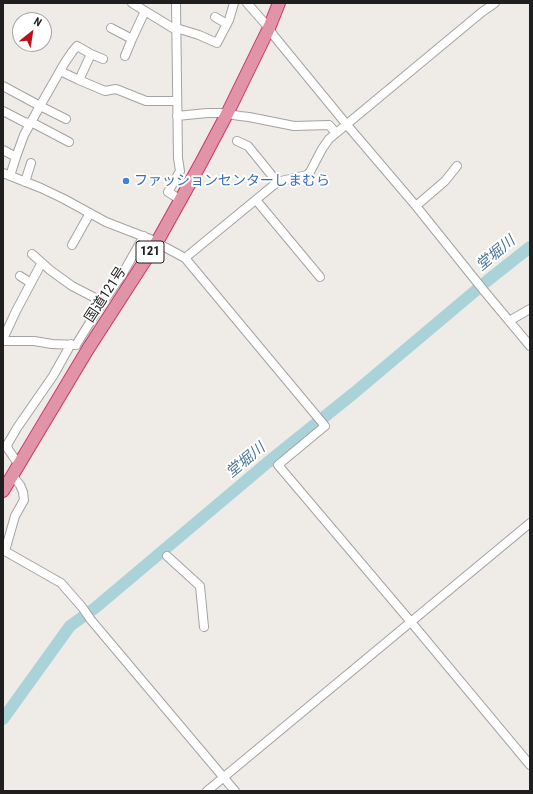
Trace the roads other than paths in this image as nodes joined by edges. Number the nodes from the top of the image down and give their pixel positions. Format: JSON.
{"nodes":[{"id":1,"x":132,"y":3,"type":"edge"},
{"id":2,"x":176,"y":3,"type":"edge"},
{"id":3,"x":234,"y":3,"type":"edge"},
{"id":4,"x":247,"y":3,"type":"edge"},
{"id":5,"x":279,"y":3,"type":"edge"},
{"id":6,"x":495,"y":3,"type":"edge"},
{"id":7,"x":145,"y":11,"type":"junction"},
{"id":8,"x":215,"y":17,"type":"dead end"},
{"id":9,"x":227,"y":24,"type":"junction"},
{"id":10,"x":111,"y":28,"type":"dead end"},
{"id":11,"x":269,"y":28,"type":"junction"},
{"id":12,"x":176,"y":29,"type":"junction"},
{"id":13,"x":132,"y":39,"type":"junction"},
{"id":14,"x":91,"y":54,"type":"junction"},
{"id":15,"x":125,"y":56,"type":"dead end"},
{"id":16,"x":104,"y":59,"type":"dead end"},
{"id":17,"x":60,"y":71,"type":"junction"},
{"id":18,"x":79,"y":80,"type":"junction"},
{"id":19,"x":3,"y":86,"type":"edge"},
{"id":20,"x":177,"y":101,"type":"junction"},
{"id":21,"x":40,"y":106,"type":"junction"},
{"id":22,"x":3,"y":111,"type":"edge"},
{"id":23,"x":227,"y":114,"type":"junction"},
{"id":24,"x":177,"y":116,"type":"junction"},
{"id":25,"x":66,"y":119,"type":"dead end"},
{"id":26,"x":31,"y":122,"type":"junction"},
{"id":27,"x":347,"y":124,"type":"junction"},
{"id":28,"x":336,"y":133,"type":"junction"},
{"id":29,"x":237,"y":141,"type":"dead end"},
{"id":30,"x":69,"y":142,"type":"dead end"},
{"id":31,"x":3,"y":150,"type":"edge"},
{"id":32,"x":16,"y":157,"type":"junction"},
{"id":33,"x":31,"y":163,"type":"dead end"},
{"id":34,"x":457,"y":166,"type":"dead end"},
{"id":35,"x":6,"y":175,"type":"edge"},
{"id":36,"x":25,"y":182,"type":"junction"},
{"id":37,"x":278,"y":183,"type":"junction"},
{"id":38,"x":180,"y":200,"type":"junction"},
{"id":39,"x":256,"y":200,"type":"junction"},
{"id":40,"x":416,"y":206,"type":"junction"},
{"id":41,"x":90,"y":213,"type":"junction"},
{"id":42,"x":144,"y":236,"type":"junction"},
{"id":43,"x":157,"y":242,"type":"junction"},
{"id":44,"x":72,"y":245,"type":"dead end"},
{"id":45,"x":32,"y":254,"type":"dead end"},
{"id":46,"x":185,"y":258,"type":"junction"},
{"id":47,"x":40,"y":266,"type":"dead end"},
{"id":48,"x":20,"y":276,"type":"dead end"},
{"id":49,"x":320,"y":277,"type":"dead end"},
{"id":50,"x":31,"y":283,"type":"junction"},
{"id":51,"x":103,"y":302,"type":"junction"},
{"id":52,"x":530,"y":309,"type":"edge"},
{"id":53,"x":509,"y":321,"type":"junction"},
{"id":54,"x":3,"y":340,"type":"edge"},
{"id":55,"x":74,"y":344,"type":"junction"},
{"id":56,"x":530,"y":345,"type":"edge"},
{"id":57,"x":88,"y":349,"type":"junction"},
{"id":58,"x":15,"y":470,"type":"junction"},
{"id":59,"x":3,"y":491,"type":"edge"},
{"id":60,"x":530,"y":523,"type":"edge"},
{"id":61,"x":4,"y":551,"type":"edge"},
{"id":62,"x":168,"y":556,"type":"dead end"},
{"id":63,"x":411,"y":622,"type":"junction"},
{"id":64,"x":204,"y":627,"type":"dead end"},
{"id":65,"x":530,"y":765,"type":"edge"},
{"id":66,"x":223,"y":777,"type":"junction"},
{"id":67,"x":207,"y":791,"type":"edge"},
{"id":68,"x":235,"y":791,"type":"edge"}],
"edges":[{"from":1,"to":7,"type":"street"},
{"from":2,"to":12,"type":"street"},
{"from":3,"to":9,"type":"street"},
{"from":4,"to":11,"type":"street"},
{"from":5,"to":11,"type":"highway","name":"国道121号","number":"121"},
{"from":6,"to":27,"type":"street"},
{"from":7,"to":12,"type":"street"},
{"from":7,"to":13,"type":"street"},
{"from":8,"to":9,"type":"street"},
{"from":9,"to":12,"type":"street"},
{"from":10,"to":13,"type":"street"},
{"from":11,"to":23,"type":"highway","name":"国道121号","number":"121"},
{"from":11,"to":27,"type":"street"},
{"from":12,"to":20,"type":"street"},
{"from":13,"to":15,"type":"street"},
{"from":14,"to":16,"type":"street"},
{"from":14,"to":17,"type":"street"},
{"from":14,"to":18,"type":"street"},
{"from":17,"to":18,"type":"street"},
{"from":17,"to":21,"type":"street"},
{"from":18,"to":20,"type":"street"},
{"from":19,"to":21,"type":"street"},
{"from":20,"to":24,"type":"street"},
{"from":21,"to":25,"type":"street"},
{"from":21,"to":26,"type":"street"},
{"from":22,"to":26,"type":"street"},
{"from":23,"to":24,"type":"street"},
{"from":23,"to":28,"type":"street"},
{"from":23,"to":38,"type":"highway","name":"国道121号","number":"121"},
{"from":24,"to":38,"type":"street"},
{"from":26,"to":30,"type":"street"},
{"from":26,"to":32,"type":"street"},
{"from":27,"to":28,"type":"street"},
{"from":27,"to":40,"type":"street"},
{"from":28,"to":37,"type":"street"},
{"from":29,"to":37,"type":"street"},
{"from":31,"to":32,"type":"street"},
{"from":32,"to":35,"type":"street"},
{"from":33,"to":36,"type":"street"},
{"from":34,"to":40,"type":"street"},
{"from":35,"to":36,"type":"street"},
{"from":36,"to":41,"type":"street"},
{"from":37,"to":39,"type":"street"},
{"from":38,"to":43,"type":"highway","name":"国道121号","number":"121"},
{"from":39,"to":46,"type":"street"},
{"from":39,"to":49,"type":"street"},
{"from":40,"to":53,"type":"street"},
{"from":41,"to":42,"type":"street"},
{"from":41,"to":44,"type":"street"},
{"from":42,"to":43,"type":"street"},
{"from":42,"to":51,"type":"street"},
{"from":43,"to":46,"type":"street"},
{"from":43,"to":57,"type":"highway","name":"国道121号","number":"121"},
{"from":45,"to":51,"type":"street"},
{"from":46,"to":63,"type":"street"},
{"from":47,"to":50,"type":"street"},
{"from":48,"to":50,"type":"street"},
{"from":50,"to":54,"type":"street"},
{"from":51,"to":55,"type":"street"},
{"from":52,"to":53,"type":"street"},
{"from":53,"to":56,"type":"street"},
{"from":54,"to":55,"type":"street"},
{"from":55,"to":57,"type":"street"},
{"from":55,"to":58,"type":"street"},
{"from":57,"to":58,"type":"highway","name":"国道121号","number":"121"},
{"from":58,"to":59,"type":"highway","name":"国道121号","number":"121"},
{"from":58,"to":61,"type":"street"},
{"from":60,"to":63,"type":"street"},
{"from":61,"to":66,"type":"street"},
{"from":62,"to":64,"type":"street"},
{"from":63,"to":65,"type":"street"},
{"from":63,"to":66,"type":"street"},
{"from":66,"to":67,"type":"street"},
{"from":66,"to":68,"type":"street"}]}
